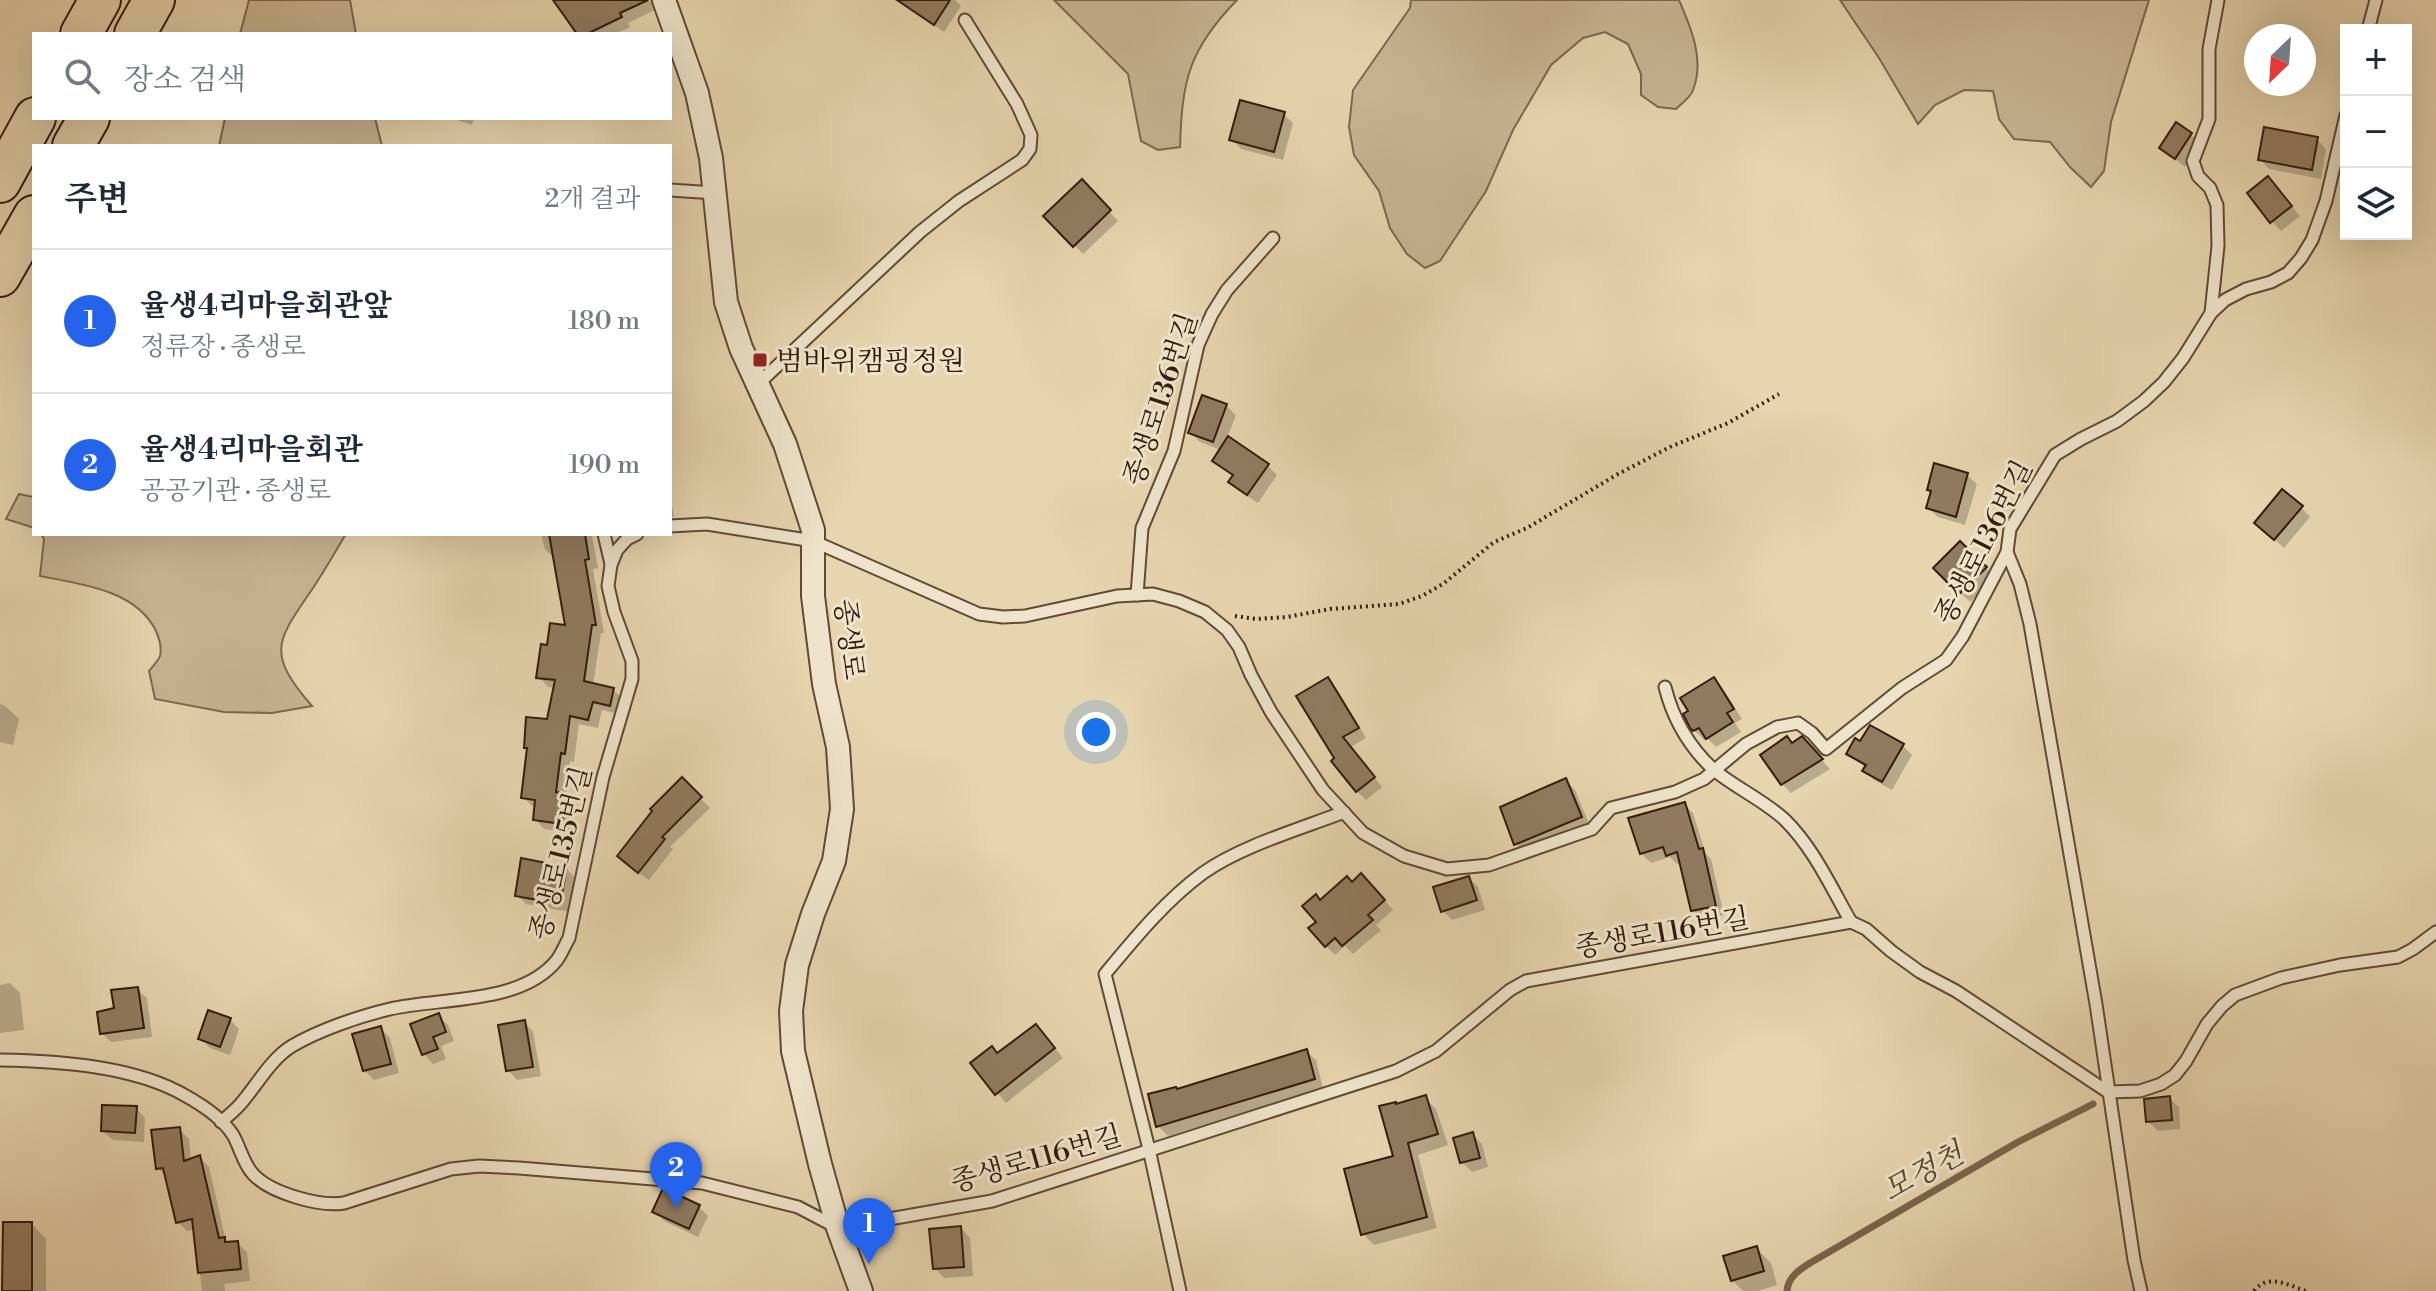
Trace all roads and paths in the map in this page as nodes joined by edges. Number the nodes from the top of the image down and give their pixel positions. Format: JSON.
{"nodes":[{"id":1,"x":100,"y":0,"type":"edge"},
{"id":2,"x":154,"y":0,"type":"edge"},
{"id":3,"x":664,"y":0,"type":"edge"},
{"id":4,"x":2218,"y":0,"type":"edge"},
{"id":5,"x":2376,"y":0,"type":"edge"},
{"id":6,"x":965,"y":20,"type":"dead end"},
{"id":7,"x":2370,"y":24,"type":"edge"},
{"id":8,"x":82,"y":32,"type":"edge"},
{"id":9,"x":136,"y":32,"type":"edge"},
{"id":10,"x":34,"y":120,"type":"edge"},
{"id":11,"x":88,"y":120,"type":"edge"},
{"id":12,"x":2340,"y":141,"type":"edge"},
{"id":13,"x":74,"y":144,"type":"edge"},
{"id":14,"x":0,"y":182,"type":"edge"},
{"id":15,"x":672,"y":190,"type":"edge"},
{"id":16,"x":715,"y":193,"type":"junction"},
{"id":17,"x":32,"y":220,"type":"edge"},
{"id":18,"x":1273,"y":238,"type":"dead end"},
{"id":19,"x":0,"y":276,"type":"edge"},
{"id":20,"x":2211,"y":313,"type":"junction"},
{"id":21,"x":758,"y":384,"type":"junction"},
{"id":22,"x":1779,"y":394,"type":"dead end"},
{"id":23,"x":672,"y":526,"type":"edge"},
{"id":24,"x":604,"y":536,"type":"edge"},
{"id":25,"x":633,"y":536,"type":"edge"},
{"id":26,"x":813,"y":541,"type":"junction"},
{"id":27,"x":2007,"y":552,"type":"junction"},
{"id":28,"x":611,"y":565,"type":"junction"},
{"id":29,"x":1137,"y":595,"type":"junction"},
{"id":30,"x":1205,"y":612,"type":"junction"},
{"id":31,"x":1665,"y":687,"type":"dead end"},
{"id":32,"x":1714,"y":770,"type":"junction"},
{"id":33,"x":1344,"y":812,"type":"junction"},
{"id":34,"x":1851,"y":922,"type":"junction"},
{"id":35,"x":2436,"y":932,"type":"edge"},
{"id":36,"x":0,"y":1060,"type":"edge"},
{"id":37,"x":2108,"y":1092,"type":"junction"},
{"id":38,"x":221,"y":1122,"type":"junction"},
{"id":39,"x":1149,"y":1149,"type":"junction"},
{"id":40,"x":838,"y":1228,"type":"junction"},
{"id":41,"x":861,"y":1291,"type":"edge"},
{"id":42,"x":1180,"y":1291,"type":"edge"},
{"id":43,"x":2141,"y":1291,"type":"edge"},
{"id":44,"x":2254,"y":1291,"type":"edge"},
{"id":45,"x":2306,"y":1291,"type":"edge"}],
"edges":[{"from":1,"to":8,"type":"highway"},
{"from":2,"to":9,"type":"highway"},
{"from":3,"to":16,"type":"street","name":"종생로"},
{"from":4,"to":20,"type":"lane"},
{"from":5,"to":7,"type":"lane"},
{"from":6,"to":21,"type":"lane"},
{"from":10,"to":14,"type":"highway"},
{"from":11,"to":13,"type":"highway"},
{"from":12,"to":20,"type":"lane","name":"종생로136번길"},
{"from":15,"to":16,"type":"lane"},
{"from":16,"to":21,"type":"street","name":"종생로"},
{"from":17,"to":19,"type":"highway"},
{"from":18,"to":29,"type":"lane","name":"종생로136번길"},
{"from":20,"to":27,"type":"lane","name":"종생로136번길"},
{"from":21,"to":26,"type":"street","name":"종생로"},
{"from":22,"to":30,"type":"path"},
{"from":23,"to":26,"type":"lane"},
{"from":24,"to":28,"type":"lane","name":"종생로135번길"},
{"from":25,"to":28,"type":"lane"},
{"from":26,"to":29,"type":"lane","name":"종생로136번길"},
{"from":26,"to":40,"type":"street","name":"종생로"},
{"from":27,"to":32,"type":"lane","name":"종생로136번길"},
{"from":27,"to":37,"type":"lane"},
{"from":28,"to":38,"type":"lane","name":"종생로135번길"},
{"from":29,"to":30,"type":"lane","name":"종생로136번길"},
{"from":30,"to":33,"type":"lane","name":"종생로136번길"},
{"from":31,"to":32,"type":"lane"},
{"from":32,"to":33,"type":"lane","name":"종생로136번길"},
{"from":32,"to":34,"type":"lane"},
{"from":33,"to":39,"type":"lane"},
{"from":34,"to":37,"type":"lane"},
{"from":34,"to":39,"type":"lane","name":"종생로116번길"},
{"from":35,"to":37,"type":"lane"},
{"from":36,"to":38,"type":"lane"},
{"from":37,"to":43,"type":"lane"},
{"from":38,"to":40,"type":"lane"},
{"from":39,"to":40,"type":"lane","name":"종생로116번길"},
{"from":39,"to":42,"type":"lane"},
{"from":40,"to":41,"type":"street","name":"종생로"},
{"from":44,"to":45,"type":"path"}]}
